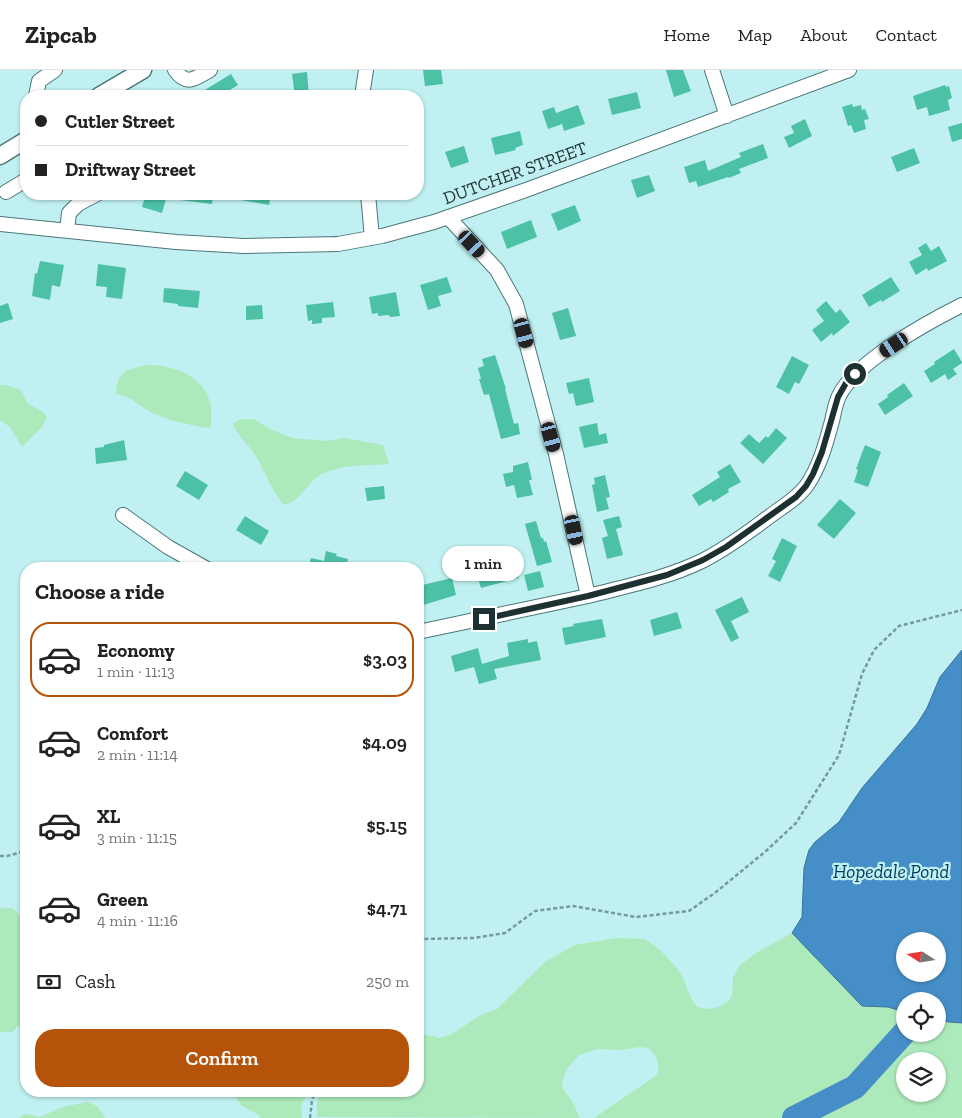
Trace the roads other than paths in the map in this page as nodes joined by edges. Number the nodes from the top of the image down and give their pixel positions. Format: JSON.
{"nodes":[{"id":1,"x":55,"y":70,"type":"edge"},
{"id":2,"x":144,"y":70,"type":"edge"},
{"id":3,"x":175,"y":70,"type":"edge"},
{"id":4,"x":210,"y":70,"type":"edge"},
{"id":5,"x":366,"y":70,"type":"edge"},
{"id":6,"x":712,"y":70,"type":"edge"},
{"id":7,"x":849,"y":70,"type":"edge"},
{"id":8,"x":37,"y":90,"type":"edge"},
{"id":9,"x":109,"y":90,"type":"edge"},
{"id":10,"x":363,"y":90,"type":"edge"},
{"id":11,"x":727,"y":116,"type":"junction"},
{"id":12,"x":20,"y":144,"type":"edge"},
{"id":13,"x":0,"y":156,"type":"edge"},
{"id":14,"x":20,"y":184,"type":"edge"},
{"id":15,"x":6,"y":192,"type":"dead end"},
{"id":16,"x":86,"y":200,"type":"edge"},
{"id":17,"x":369,"y":200,"type":"edge"},
{"id":18,"x":448,"y":217,"type":"junction"},
{"id":19,"x":0,"y":224,"type":"edge"},
{"id":20,"x":67,"y":230,"type":"junction"},
{"id":21,"x":372,"y":238,"type":"junction"},
{"id":22,"x":962,"y":306,"type":"edge"},
{"id":23,"x":123,"y":514,"type":"dead end"},
{"id":24,"x":195,"y":562,"type":"edge"},
{"id":25,"x":588,"y":596,"type":"junction"},
{"id":26,"x":424,"y":631,"type":"edge"}],
"edges":[{"from":1,"to":8,"type":"street"},
{"from":2,"to":9,"type":"main road"},
{"from":3,"to":4,"type":"street"},
{"from":5,"to":10,"type":"street"},
{"from":6,"to":11,"type":"street"},
{"from":7,"to":11,"type":"street","name":"DUTCHER STREET"},
{"from":11,"to":18,"type":"street","name":"DUTCHER STREET"},
{"from":12,"to":13,"type":"main road"},
{"from":14,"to":15,"type":"street"},
{"from":16,"to":20,"type":"street"},
{"from":17,"to":21,"type":"street"},
{"from":18,"to":21,"type":"street","name":"DUTCHER STREET"},
{"from":18,"to":25,"type":"street"},
{"from":19,"to":20,"type":"street","name":"DUTCHER STREET"},
{"from":20,"to":21,"type":"street","name":"DUTCHER STREET"},
{"from":22,"to":25,"type":"street"},
{"from":23,"to":24,"type":"street"},
{"from":25,"to":26,"type":"street"}]}
